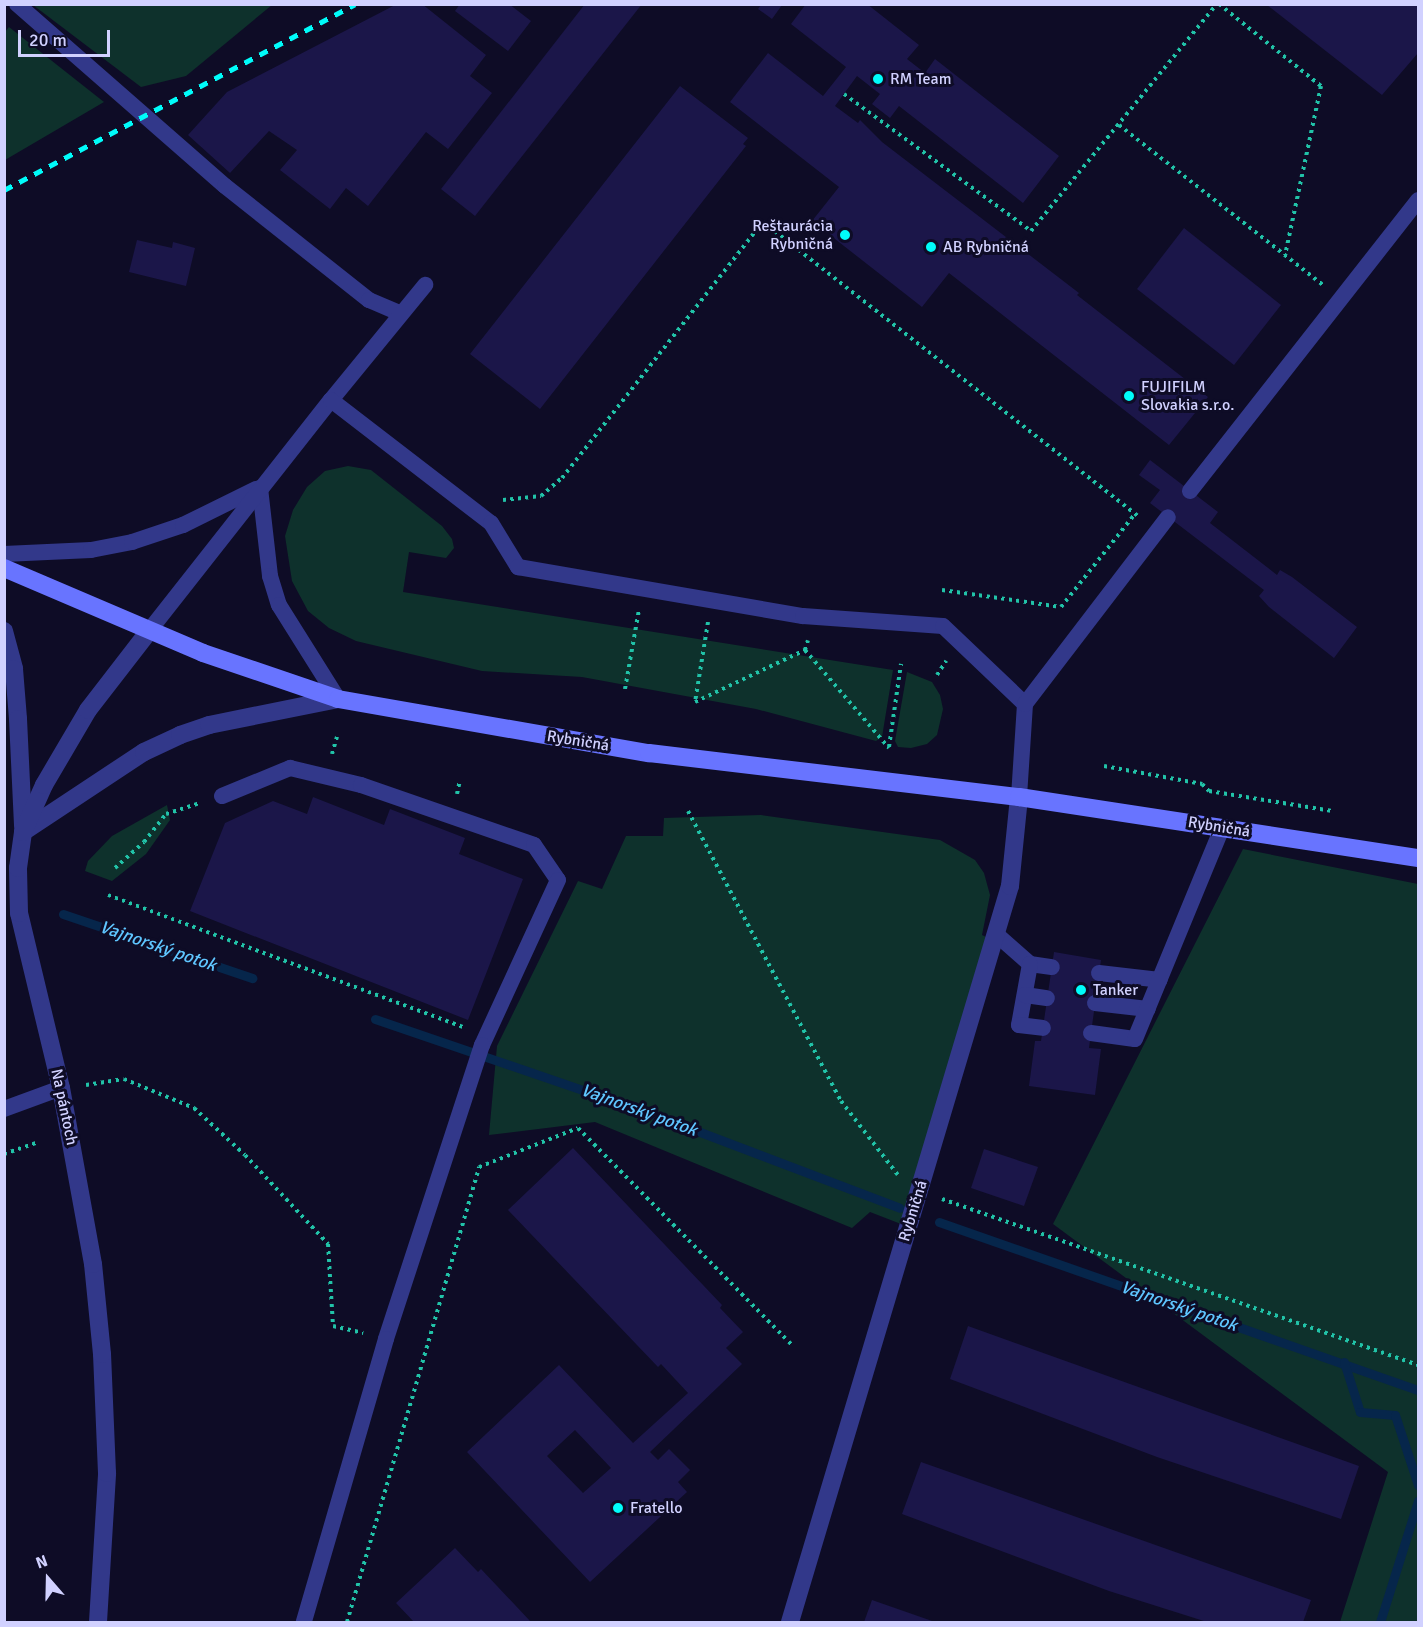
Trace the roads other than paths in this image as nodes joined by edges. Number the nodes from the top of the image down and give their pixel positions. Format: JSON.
{"nodes":[{"id":1,"x":17,"y":4,"type":"edge"},
{"id":2,"x":1419,"y":200,"type":"edge"},
{"id":3,"x":425,"y":285,"type":"dead end"},
{"id":4,"x":400,"y":313,"type":"junction"},
{"id":5,"x":331,"y":400,"type":"junction"},
{"id":6,"x":260,"y":488,"type":"junction"},
{"id":7,"x":1190,"y":491,"type":"dead end"},
{"id":8,"x":1168,"y":517,"type":"dead end"},
{"id":9,"x":4,"y":554,"type":"edge"},
{"id":10,"x":4,"y":568,"type":"edge"},
{"id":11,"x":4,"y":631,"type":"edge"},
{"id":12,"x":149,"y":631,"type":"junction"},
{"id":13,"x":338,"y":699,"type":"junction"},
{"id":14,"x":1024,"y":704,"type":"junction"},
{"id":15,"x":222,"y":796,"type":"road end"},
{"id":16,"x":1019,"y":796,"type":"junction"},
{"id":17,"x":1222,"y":828,"type":"junction"},
{"id":18,"x":23,"y":832,"type":"junction"},
{"id":19,"x":1419,"y":858,"type":"edge"},
{"id":20,"x":996,"y":934,"type":"junction"},
{"id":21,"x":1030,"y":964,"type":"junction"},
{"id":22,"x":1052,"y":967,"type":"dead end"},
{"id":23,"x":1099,"y":973,"type":"dead end"},
{"id":24,"x":1160,"y":980,"type":"junction"},
{"id":25,"x":1025,"y":995,"type":"junction"},
{"id":26,"x":1047,"y":998,"type":"dead end"},
{"id":27,"x":1095,"y":1003,"type":"dead end"},
{"id":28,"x":1148,"y":1009,"type":"junction"},
{"id":29,"x":1043,"y":1028,"type":"dead end"},
{"id":30,"x":1091,"y":1034,"type":"dead end"},
{"id":31,"x":61,"y":1088,"type":"junction"},
{"id":32,"x":4,"y":1109,"type":"edge"},
{"id":33,"x":98,"y":1623,"type":"edge"},
{"id":34,"x":304,"y":1623,"type":"edge"},
{"id":35,"x":790,"y":1623,"type":"edge"}],
"edges":[{"from":1,"to":4,"type":"lane"},
{"from":2,"to":7,"type":"lane"},
{"from":3,"to":4,"type":"lane"},
{"from":4,"to":5,"type":"lane"},
{"from":5,"to":6,"type":"lane"},
{"from":5,"to":14,"type":"lane"},
{"from":6,"to":9,"type":"lane"},
{"from":6,"to":12,"type":"lane"},
{"from":6,"to":13,"type":"lane"},
{"from":8,"to":14,"type":"lane"},
{"from":10,"to":12,"type":"main road","name":"Rybničná"},
{"from":11,"to":18,"type":"street"},
{"from":12,"to":13,"type":"main road","name":"Rybničná"},
{"from":12,"to":18,"type":"street","name":"Na pántoch"},
{"from":13,"to":16,"type":"main road","name":"Rybničná"},
{"from":13,"to":18,"type":"street"},
{"from":14,"to":16,"type":"lane"},
{"from":15,"to":34,"type":"lane"},
{"from":16,"to":17,"type":"main road","name":"Rybničná"},
{"from":16,"to":20,"type":"street","name":"Rybničná"},
{"from":17,"to":19,"type":"main road","name":"Rybničná"},
{"from":17,"to":24,"type":"lane"},
{"from":18,"to":31,"type":"street","name":"Na pántoch"},
{"from":20,"to":21,"type":"lane"},
{"from":20,"to":35,"type":"street","name":"Rybničná"},
{"from":21,"to":22,"type":"lane"},
{"from":21,"to":25,"type":"lane"},
{"from":23,"to":24,"type":"lane"},
{"from":24,"to":28,"type":"lane"},
{"from":25,"to":26,"type":"lane"},
{"from":25,"to":29,"type":"lane"},
{"from":27,"to":28,"type":"lane"},
{"from":28,"to":30,"type":"lane"},
{"from":31,"to":32,"type":"lane"},
{"from":31,"to":33,"type":"street","name":"Na pántoch"}]}
